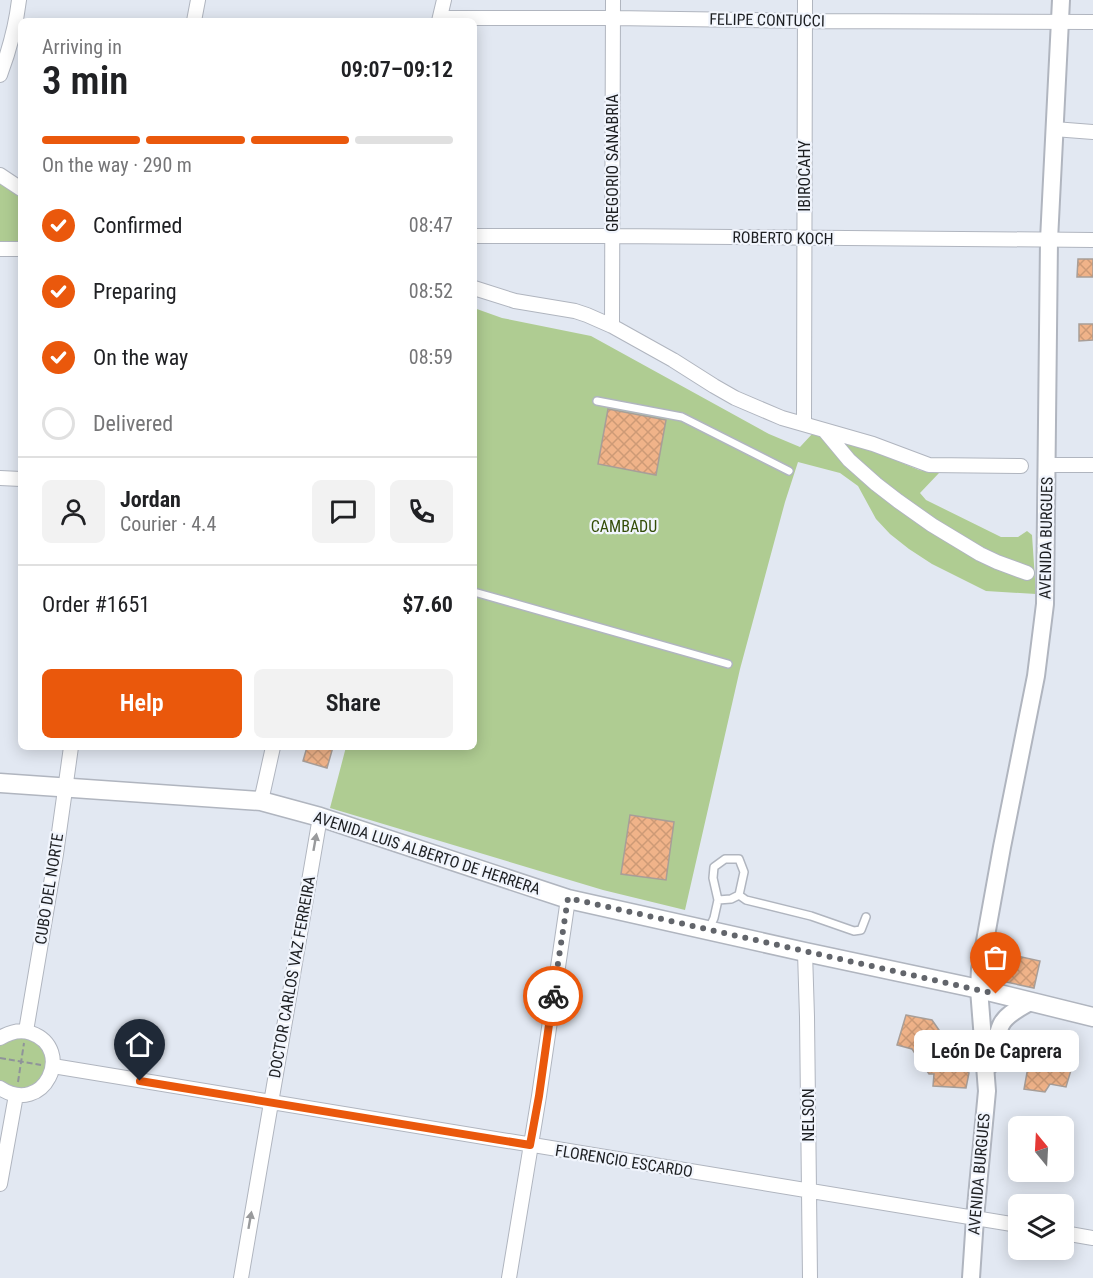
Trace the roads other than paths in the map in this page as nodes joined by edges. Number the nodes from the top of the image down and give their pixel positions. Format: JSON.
{"nodes":[{"id":1,"x":19,"y":0,"type":"edge"},
{"id":2,"x":198,"y":0,"type":"edge"},
{"id":3,"x":444,"y":0,"type":"edge"},
{"id":4,"x":613,"y":0,"type":"edge"},
{"id":5,"x":805,"y":0,"type":"edge"},
{"id":6,"x":1061,"y":0,"type":"edge"},
{"id":7,"x":195,"y":18,"type":"edge"},
{"id":8,"x":440,"y":18,"type":"edge"},
{"id":9,"x":613,"y":18,"type":"junction"},
{"id":10,"x":477,"y":19,"type":"edge"},
{"id":11,"x":805,"y":21,"type":"junction"},
{"id":12,"x":1060,"y":22,"type":"junction"},
{"id":13,"x":1093,"y":22,"type":"edge"},
{"id":14,"x":0,"y":75,"type":"edge"},
{"id":15,"x":1054,"y":129,"type":"junction"},
{"id":16,"x":1093,"y":132,"type":"edge"},
{"id":17,"x":0,"y":175,"type":"edge"},
{"id":18,"x":18,"y":187,"type":"edge"},
{"id":19,"x":612,"y":236,"type":"junction"},
{"id":20,"x":477,"y":237,"type":"edge"},
{"id":21,"x":804,"y":238,"type":"junction"},
{"id":22,"x":1049,"y":240,"type":"junction"},
{"id":23,"x":1093,"y":240,"type":"edge"},
{"id":24,"x":0,"y":249,"type":"edge"},
{"id":25,"x":18,"y":249,"type":"edge"},
{"id":26,"x":477,"y":289,"type":"edge"},
{"id":27,"x":612,"y":326,"type":"junction"},
{"id":28,"x":597,"y":400,"type":"dead end"},
{"id":29,"x":804,"y":424,"type":"junction"},
{"id":30,"x":824,"y":430,"type":"junction"},
{"id":31,"x":1048,"y":465,"type":"junction"},
{"id":32,"x":1093,"y":465,"type":"edge"},
{"id":33,"x":1022,"y":466,"type":"dead end"},
{"id":34,"x":789,"y":471,"type":"dead end"},
{"id":35,"x":0,"y":478,"type":"edge"},
{"id":36,"x":18,"y":479,"type":"edge"},
{"id":37,"x":1027,"y":573,"type":"dead end"},
{"id":38,"x":477,"y":593,"type":"edge"},
{"id":39,"x":728,"y":664,"type":"dead end"},
{"id":40,"x":71,"y":750,"type":"edge"},
{"id":41,"x":272,"y":750,"type":"edge"},
{"id":42,"x":0,"y":783,"type":"edge"},
{"id":43,"x":65,"y":786,"type":"junction"},
{"id":44,"x":261,"y":801,"type":"junction"},
{"id":45,"x":320,"y":817,"type":"junction"},
{"id":46,"x":739,"y":894,"type":"junction"},
{"id":47,"x":568,"y":898,"type":"junction"},
{"id":48,"x":718,"y":900,"type":"junction"},
{"id":49,"x":866,"y":916,"type":"dead end"},
{"id":50,"x":709,"y":930,"type":"junction"},
{"id":51,"x":805,"y":952,"type":"junction"},
{"id":52,"x":979,"y":989,"type":"junction"},
{"id":53,"x":1030,"y":1002,"type":"junction"},
{"id":54,"x":1093,"y":1017,"type":"edge"},
{"id":55,"x":26,"y":1031,"type":"junction"},
{"id":56,"x":0,"y":1038,"type":"edge"},
{"id":57,"x":53,"y":1066,"type":"junction"},
{"id":58,"x":987,"y":1069,"type":"junction"},
{"id":59,"x":0,"y":1089,"type":"edge"},
{"id":60,"x":16,"y":1095,"type":"junction"},
{"id":61,"x":270,"y":1103,"type":"junction"},
{"id":62,"x":530,"y":1145,"type":"junction"},
{"id":63,"x":0,"y":1184,"type":"edge"},
{"id":64,"x":808,"y":1191,"type":"junction"},
{"id":65,"x":975,"y":1218,"type":"junction"},
{"id":66,"x":1008,"y":1223,"type":"edge"},
{"id":67,"x":1074,"y":1235,"type":"edge"},
{"id":68,"x":1093,"y":1238,"type":"edge"},
{"id":69,"x":241,"y":1278,"type":"edge"},
{"id":70,"x":509,"y":1278,"type":"edge"},
{"id":71,"x":810,"y":1278,"type":"edge"},
{"id":72,"x":971,"y":1278,"type":"edge"}],
"edges":[{"from":1,"to":14,"type":"street"},
{"from":2,"to":7,"type":"street"},
{"from":3,"to":8,"type":"street"},
{"from":4,"to":9,"type":"street","name":"GREGORIO SANABRIA"},
{"from":5,"to":11,"type":"street","name":"IBIROCAHY"},
{"from":6,"to":12,"type":"street","name":"AVENIDA BURGUES"},
{"from":9,"to":10,"type":"street","name":"FELIPE CONTUCCI"},
{"from":9,"to":11,"type":"street","name":"FELIPE CONTUCCI"},
{"from":9,"to":19,"type":"street","name":"GREGORIO SANABRIA"},
{"from":11,"to":12,"type":"street","name":"FELIPE CONTUCCI"},
{"from":11,"to":21,"type":"street","name":"IBIROCAHY"},
{"from":12,"to":13,"type":"street","name":"FELIPE CONTUCCI"},
{"from":12,"to":15,"type":"street","name":"AVENIDA BURGUES"},
{"from":15,"to":16,"type":"street"},
{"from":15,"to":22,"type":"street","name":"AVENIDA BURGUES"},
{"from":17,"to":18,"type":"street"},
{"from":19,"to":20,"type":"street","name":"ROBERTO KOCH"},
{"from":19,"to":21,"type":"street","name":"ROBERTO KOCH"},
{"from":19,"to":27,"type":"street","name":"GREGORIO SANABRIA"},
{"from":21,"to":22,"type":"street","name":"ROBERTO KOCH"},
{"from":21,"to":29,"type":"street","name":"IBIROCAHY"},
{"from":22,"to":23,"type":"street","name":"ROBERTO KOCH"},
{"from":22,"to":31,"type":"street","name":"AVENIDA BURGUES"},
{"from":24,"to":25,"type":"street"},
{"from":26,"to":27,"type":"street"},
{"from":27,"to":29,"type":"street"},
{"from":28,"to":34,"type":"lane"},
{"from":29,"to":30,"type":"street"},
{"from":30,"to":33,"type":"street"},
{"from":30,"to":37,"type":"street"},
{"from":31,"to":32,"type":"street"},
{"from":31,"to":52,"type":"street","name":"AVENIDA BURGUES"},
{"from":35,"to":36,"type":"street"},
{"from":38,"to":39,"type":"lane"},
{"from":40,"to":43,"type":"street","name":"CUBO DEL NORTE"},
{"from":41,"to":44,"type":"street"},
{"from":42,"to":43,"type":"main road","name":"AVENIDA LUIS ALBERTO DE HERRERA"},
{"from":43,"to":44,"type":"main road","name":"AVENIDA LUIS ALBERTO DE HERRERA"},
{"from":43,"to":55,"type":"street","name":"CUBO DEL NORTE"},
{"from":44,"to":45,"type":"main road","name":"AVENIDA LUIS ALBERTO DE HERRERA"},
{"from":45,"to":47,"type":"main road","name":"AVENIDA LUIS ALBERTO DE HERRERA"},
{"from":61,"to":45,"type":"street","name":"DOCTOR CARLOS VAZ FERREIRA","one_way":true},
{"from":46,"to":48,"type":"lane"},
{"from":46,"to":48,"type":"lane"},
{"from":46,"to":49,"type":"lane"},
{"from":47,"to":50,"type":"main road","name":"AVENIDA LUIS ALBERTO DE HERRERA"},
{"from":47,"to":62,"type":"street"},
{"from":48,"to":50,"type":"lane"},
{"from":50,"to":51,"type":"main road","name":"AVENIDA LUIS ALBERTO DE HERRERA"},
{"from":51,"to":52,"type":"main road","name":"AVENIDA LUIS ALBERTO DE HERRERA"},
{"from":51,"to":64,"type":"street","name":"NELSON"},
{"from":52,"to":53,"type":"main road","name":"AVENIDA LUIS ALBERTO DE HERRERA"},
{"from":52,"to":58,"type":"street","name":"AVENIDA BURGUES"},
{"from":53,"to":54,"type":"main road","name":"AVENIDA LUIS ALBERTO DE HERRERA"},
{"from":53,"to":58,"type":"street","name":"AVENIDA BURGUES"},
{"from":55,"to":56,"type":"street"},
{"from":55,"to":57,"type":"street"},
{"from":57,"to":60,"type":"street"},
{"from":57,"to":61,"type":"street","name":"FLORENCIO ESCARDO"},
{"from":58,"to":65,"type":"street","name":"AVENIDA BURGUES"},
{"from":59,"to":60,"type":"street"},
{"from":60,"to":63,"type":"street"},
{"from":61,"to":62,"type":"street","name":"FLORENCIO ESCARDO"},
{"from":69,"to":61,"type":"street","name":"DOCTOR CARLOS VAZ FERREIRA","one_way":true},
{"from":62,"to":64,"type":"street","name":"FLORENCIO ESCARDO"},
{"from":62,"to":70,"type":"street"},
{"from":64,"to":65,"type":"street","name":"FLORENCIO ESCARDO"},
{"from":64,"to":71,"type":"street","name":"NELSON"},
{"from":65,"to":66,"type":"street","name":"FLORENCIO ESCARDO"},
{"from":65,"to":72,"type":"street","name":"AVENIDA BURGUES"},
{"from":67,"to":68,"type":"street"}]}
